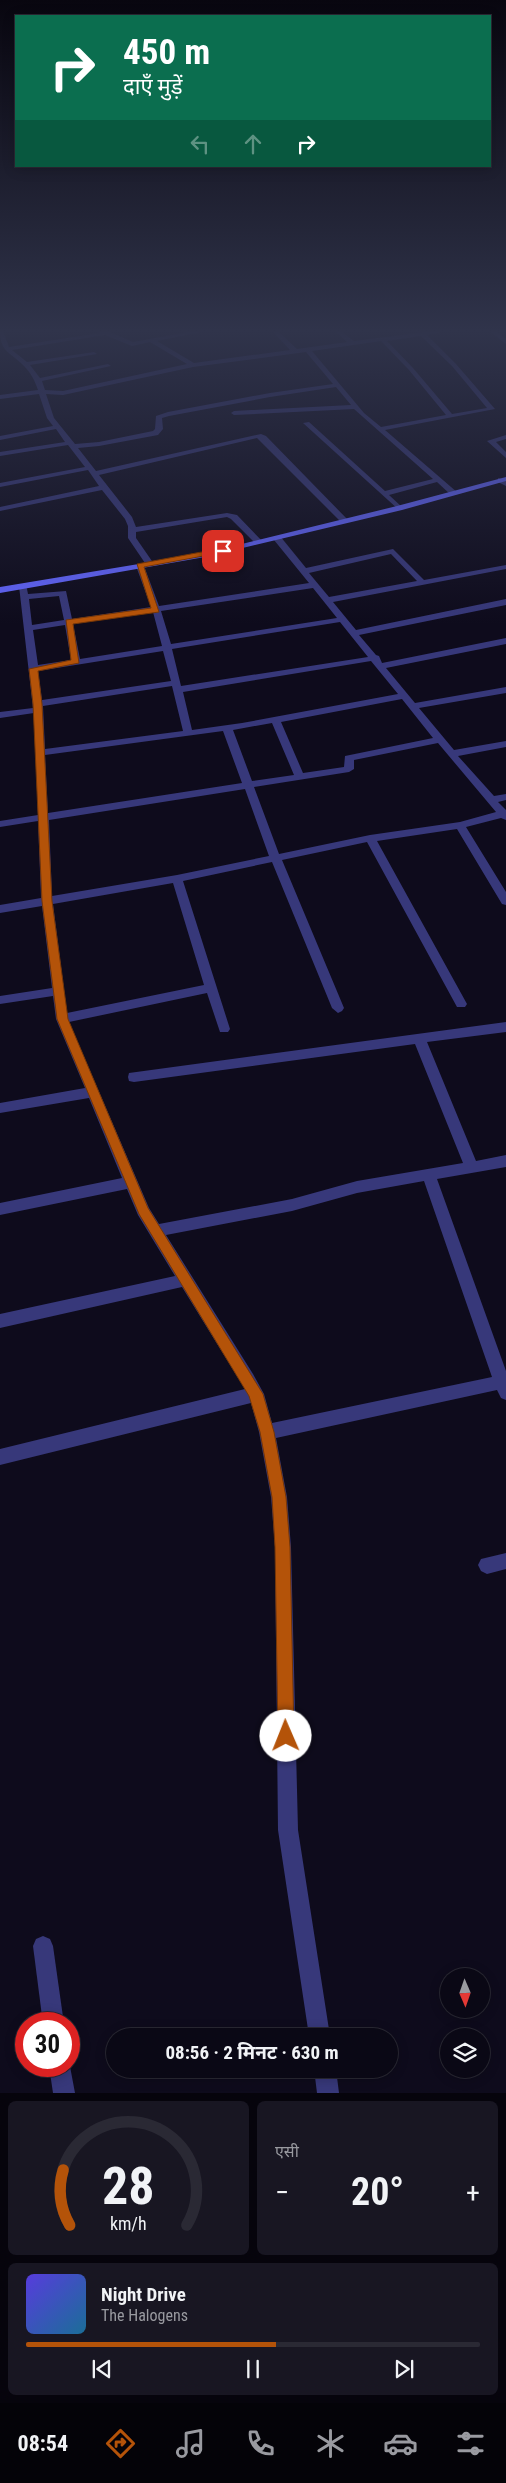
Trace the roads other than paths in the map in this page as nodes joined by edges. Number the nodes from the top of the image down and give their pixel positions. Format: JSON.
{"nodes":[{"id":1,"x":49,"y":429,"type":"edge"},
{"id":2,"x":59,"y":429,"type":"edge"},
{"id":3,"x":159,"y":429,"type":"edge"},
{"id":4,"x":313,"y":429,"type":"edge"},
{"id":5,"x":380,"y":429,"type":"edge"},
{"id":6,"x":506,"y":437,"type":"edge"},
{"id":7,"x":0,"y":438,"type":"edge"},
{"id":8,"x":71,"y":444,"type":"junction"},
{"id":9,"x":0,"y":454,"type":"edge"},
{"id":10,"x":506,"y":456,"type":"edge"},
{"id":11,"x":92,"y":471,"type":"junction"},
{"id":12,"x":438,"y":480,"type":"junction"},
{"id":13,"x":504,"y":481,"type":"edge"},
{"id":14,"x":0,"y":485,"type":"edge"},
{"id":15,"x":104,"y":487,"type":"junction"},
{"id":16,"x":454,"y":493,"type":"junction"},
{"id":17,"x":384,"y":494,"type":"junction"},
{"id":18,"x":399,"y":508,"type":"junction"},
{"id":19,"x":0,"y":509,"type":"edge"},
{"id":20,"x":345,"y":521,"type":"junction"},
{"id":21,"x":132,"y":530,"type":"junction"},
{"id":22,"x":277,"y":538,"type":"junction"},
{"id":23,"x":258,"y":542,"type":"junction"},
{"id":24,"x":145,"y":565,"type":"junction"},
{"id":25,"x":506,"y":567,"type":"edge"},
{"id":26,"x":305,"y":571,"type":"junction"},
{"id":27,"x":422,"y":582,"type":"junction"},
{"id":28,"x":316,"y":585,"type":"junction"},
{"id":29,"x":0,"y":590,"type":"edge"},
{"id":30,"x":23,"y":591,"type":"junction"},
{"id":31,"x":329,"y":600,"type":"junction"},
{"id":32,"x":506,"y":602,"type":"edge"},
{"id":33,"x":156,"y":610,"type":"junction"},
{"id":34,"x":344,"y":619,"type":"junction"},
{"id":35,"x":69,"y":622,"type":"junction"},
{"id":36,"x":28,"y":628,"type":"junction"},
{"id":37,"x":355,"y":633,"type":"junction"},
{"id":38,"x":506,"y":641,"type":"edge"},
{"id":39,"x":167,"y":648,"type":"junction"},
{"id":40,"x":76,"y":661,"type":"junction"},
{"id":41,"x":379,"y":662,"type":"junction"},
{"id":42,"x":33,"y":669,"type":"junction"},
{"id":43,"x":176,"y":687,"type":"junction"},
{"id":44,"x":506,"y":690,"type":"edge"},
{"id":45,"x":405,"y":696,"type":"junction"},
{"id":46,"x":413,"y":706,"type":"junction"},
{"id":47,"x":38,"y":707,"type":"junction"},
{"id":48,"x":0,"y":715,"type":"edge"},
{"id":49,"x":275,"y":720,"type":"junction"},
{"id":50,"x":227,"y":728,"type":"junction"},
{"id":51,"x":188,"y":733,"type":"junction"},
{"id":52,"x":439,"y":740,"type":"junction"},
{"id":53,"x":506,"y":744,"type":"edge"},
{"id":54,"x":40,"y":753,"type":"junction"},
{"id":55,"x":450,"y":754,"type":"junction"},
{"id":56,"x":300,"y":777,"type":"junction"},
{"id":57,"x":250,"y":784,"type":"junction"},
{"id":58,"x":506,"y":797,"type":"edge"},
{"id":59,"x":491,"y":800,"type":"junction"},
{"id":60,"x":505,"y":815,"type":"edge"},
{"id":61,"x":42,"y":818,"type":"junction"},
{"id":62,"x":0,"y":824,"type":"edge"},
{"id":63,"x":460,"y":825,"type":"junction"},
{"id":64,"x":370,"y":838,"type":"junction"},
{"id":65,"x":276,"y":859,"type":"junction"},
{"id":66,"x":177,"y":879,"type":"junction"},
{"id":67,"x":47,"y":901,"type":"junction"},
{"id":68,"x":506,"y":901,"type":"edge"},
{"id":69,"x":0,"y":909,"type":"edge"},
{"id":70,"x":211,"y":988,"type":"junction"},
{"id":71,"x":58,"y":991,"type":"junction"},
{"id":72,"x":0,"y":1000,"type":"edge"},
{"id":73,"x":461,"y":1004,"type":"dead end"},
{"id":74,"x":338,"y":1008,"type":"dead end"},
{"id":75,"x":62,"y":1019,"type":"junction"},
{"id":76,"x":506,"y":1027,"type":"edge"},
{"id":77,"x":224,"y":1030,"type":"dead end"},
{"id":78,"x":419,"y":1039,"type":"junction"},
{"id":79,"x":134,"y":1077,"type":"dead end"},
{"id":80,"x":93,"y":1092,"type":"junction"},
{"id":81,"x":0,"y":1108,"type":"edge"},
{"id":82,"x":506,"y":1161,"type":"edge"},
{"id":83,"x":472,"y":1168,"type":"junction"},
{"id":84,"x":429,"y":1174,"type":"junction"},
{"id":85,"x":131,"y":1182,"type":"junction"},
{"id":86,"x":0,"y":1209,"type":"edge"},
{"id":87,"x":155,"y":1232,"type":"junction"},
{"id":88,"x":185,"y":1280,"type":"junction"},
{"id":89,"x":0,"y":1321,"type":"edge"},
{"id":90,"x":504,"y":1388,"type":"edge"},
{"id":91,"x":256,"y":1394,"type":"junction"},
{"id":92,"x":267,"y":1432,"type":"junction"},
{"id":93,"x":0,"y":1457,"type":"edge"},
{"id":94,"x":506,"y":1561,"type":"edge"},
{"id":95,"x":487,"y":1565,"type":"dead end"},
{"id":96,"x":43,"y":1946,"type":"dead end"},
{"id":97,"x":52,"y":2012,"type":"edge"},
{"id":98,"x":319,"y":2028,"type":"edge"},
{"id":99,"x":62,"y":2077,"type":"edge"},
{"id":100,"x":326,"y":2078,"type":"edge"},
{"id":101,"x":64,"y":2093,"type":"edge"},
{"id":102,"x":328,"y":2093,"type":"edge"}],
"edges":[{"from":1,"to":7,"type":"street"},
{"from":2,"to":8,"type":"street"},
{"from":3,"to":8,"type":"street"},
{"from":4,"to":17,"type":"street"},
{"from":5,"to":12,"type":"street"},
{"from":6,"to":10,"type":"street"},
{"from":8,"to":9,"type":"street"},
{"from":8,"to":11,"type":"street"},
{"from":11,"to":14,"type":"street"},
{"from":11,"to":15,"type":"street"},
{"from":11,"to":20,"type":"street"},
{"from":12,"to":16,"type":"street"},
{"from":12,"to":17,"type":"street"},
{"from":13,"to":16,"type":"street"},
{"from":15,"to":19,"type":"street"},
{"from":15,"to":21,"type":"street"},
{"from":16,"to":18,"type":"street"},
{"from":17,"to":18,"type":"street"},
{"from":18,"to":20,"type":"street"},
{"from":20,"to":22,"type":"street"},
{"from":21,"to":23,"type":"street"},
{"from":21,"to":24,"type":"street"},
{"from":22,"to":23,"type":"street"},
{"from":22,"to":26,"type":"street"},
{"from":23,"to":24,"type":"street"},
{"from":24,"to":30,"type":"street"},
{"from":24,"to":33,"type":"street"},
{"from":25,"to":27,"type":"street"},
{"from":26,"to":27,"type":"street"},
{"from":26,"to":28,"type":"street"},
{"from":27,"to":31,"type":"street"},
{"from":28,"to":31,"type":"street"},
{"from":28,"to":33,"type":"street"},
{"from":29,"to":30,"type":"street"},
{"from":30,"to":35,"type":"street"},
{"from":30,"to":36,"type":"street"},
{"from":31,"to":34,"type":"street"},
{"from":32,"to":37,"type":"street"},
{"from":33,"to":35,"type":"street"},
{"from":33,"to":39,"type":"street"},
{"from":34,"to":37,"type":"street"},
{"from":34,"to":39,"type":"street"},
{"from":35,"to":36,"type":"street"},
{"from":35,"to":40,"type":"street"},
{"from":36,"to":42,"type":"street"},
{"from":37,"to":41,"type":"street"},
{"from":38,"to":41,"type":"street"},
{"from":39,"to":40,"type":"street"},
{"from":39,"to":43,"type":"street"},
{"from":40,"to":42,"type":"street"},
{"from":41,"to":43,"type":"street"},
{"from":41,"to":45,"type":"street"},
{"from":42,"to":47,"type":"street"},
{"from":43,"to":47,"type":"street"},
{"from":43,"to":51,"type":"street"},
{"from":44,"to":46,"type":"street"},
{"from":45,"to":46,"type":"street"},
{"from":45,"to":49,"type":"street"},
{"from":46,"to":52,"type":"street"},
{"from":47,"to":48,"type":"street"},
{"from":47,"to":54,"type":"street"},
{"from":49,"to":50,"type":"street"},
{"from":49,"to":56,"type":"street"},
{"from":50,"to":51,"type":"street"},
{"from":50,"to":57,"type":"street"},
{"from":51,"to":54,"type":"street"},
{"from":52,"to":55,"type":"street"},
{"from":52,"to":56,"type":"street"},
{"from":53,"to":55,"type":"street"},
{"from":54,"to":61,"type":"street"},
{"from":55,"to":59,"type":"street"},
{"from":56,"to":57,"type":"street"},
{"from":57,"to":61,"type":"street"},
{"from":57,"to":65,"type":"street"},
{"from":58,"to":59,"type":"street"},
{"from":59,"to":60,"type":"street"},
{"from":60,"to":63,"type":"street"},
{"from":61,"to":62,"type":"street"},
{"from":61,"to":67,"type":"street"},
{"from":63,"to":64,"type":"street"},
{"from":63,"to":68,"type":"street"},
{"from":64,"to":65,"type":"street"},
{"from":64,"to":73,"type":"street"},
{"from":65,"to":66,"type":"street"},
{"from":65,"to":74,"type":"street"},
{"from":66,"to":67,"type":"street"},
{"from":66,"to":70,"type":"street"},
{"from":67,"to":69,"type":"street"},
{"from":67,"to":71,"type":"street"},
{"from":70,"to":75,"type":"street"},
{"from":70,"to":77,"type":"street"},
{"from":71,"to":72,"type":"street"},
{"from":71,"to":75,"type":"street"},
{"from":75,"to":80,"type":"street"},
{"from":76,"to":78,"type":"street"},
{"from":78,"to":79,"type":"street"},
{"from":78,"to":83,"type":"street"},
{"from":80,"to":81,"type":"street"},
{"from":80,"to":85,"type":"street"},
{"from":82,"to":83,"type":"street"},
{"from":83,"to":84,"type":"street"},
{"from":84,"to":87,"type":"street"},
{"from":84,"to":90,"type":"street"},
{"from":85,"to":86,"type":"street"},
{"from":85,"to":87,"type":"street"},
{"from":87,"to":88,"type":"street"},
{"from":88,"to":89,"type":"street"},
{"from":88,"to":91,"type":"street"},
{"from":90,"to":92,"type":"street"},
{"from":91,"to":92,"type":"street"},
{"from":91,"to":93,"type":"street"},
{"from":92,"to":98,"type":"street"},
{"from":94,"to":95,"type":"street"},
{"from":96,"to":97,"type":"street"},
{"from":99,"to":101,"type":"street"},
{"from":100,"to":102,"type":"street"}]}
